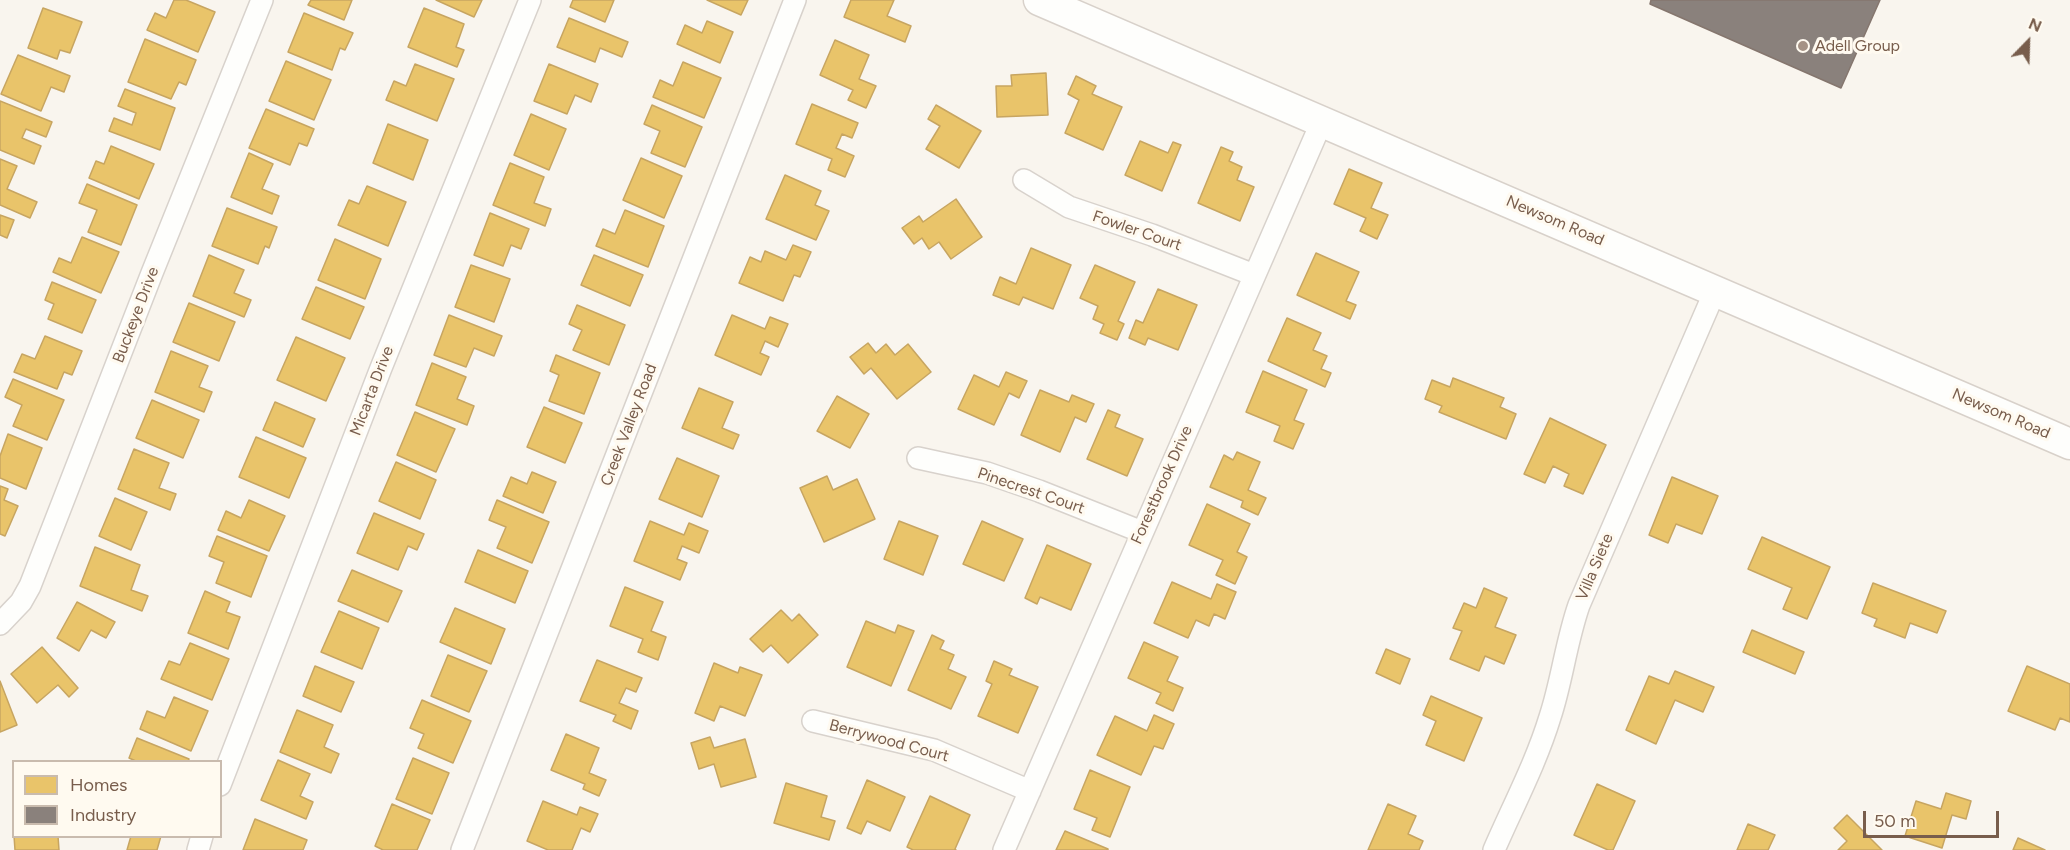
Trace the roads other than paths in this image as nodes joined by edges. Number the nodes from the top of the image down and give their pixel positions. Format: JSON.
{"nodes":[{"id":1,"x":262,"y":0,"type":"edge"},
{"id":2,"x":530,"y":0,"type":"edge"},
{"id":3,"x":795,"y":0,"type":"edge"},
{"id":4,"x":1039,"y":0,"type":"edge"},
{"id":5,"x":1322,"y":121,"type":"junction"},
{"id":6,"x":1023,"y":180,"type":"dead end"},
{"id":7,"x":1254,"y":275,"type":"junction"},
{"id":8,"x":1715,"y":291,"type":"junction"},
{"id":9,"x":2070,"y":444,"type":"edge"},
{"id":10,"x":918,"y":458,"type":"dead end"},
{"id":11,"x":1142,"y":532,"type":"junction"},
{"id":12,"x":0,"y":624,"type":"edge"},
{"id":13,"x":813,"y":721,"type":"dead end"},
{"id":14,"x":222,"y":780,"type":"edge"},
{"id":15,"x":1030,"y":791,"type":"junction"},
{"id":16,"x":462,"y":850,"type":"edge"},
{"id":17,"x":1004,"y":850,"type":"edge"},
{"id":18,"x":1494,"y":850,"type":"edge"}],
"edges":[{"from":1,"to":12,"type":"street","name":"Buckeye Drive"},
{"from":2,"to":14,"type":"street","name":"Micarta Drive"},
{"from":3,"to":16,"type":"street","name":"Creek Valley Road"},
{"from":4,"to":5,"type":"street","name":"Newsom Road"},
{"from":5,"to":7,"type":"street","name":"Forestbrook Drive"},
{"from":5,"to":8,"type":"street","name":"Newsom Road"},
{"from":6,"to":7,"type":"street","name":"Fowler Court"},
{"from":7,"to":11,"type":"street","name":"Forestbrook Drive"},
{"from":8,"to":9,"type":"street","name":"Newsom Road"},
{"from":8,"to":18,"type":"street","name":"Villa Siete"},
{"from":10,"to":11,"type":"street","name":"Pinecrest Court"},
{"from":11,"to":15,"type":"street","name":"Forestbrook Drive"},
{"from":13,"to":15,"type":"street","name":"Berrywood Court"},
{"from":15,"to":17,"type":"street","name":"Forestbrook Drive"}]}
